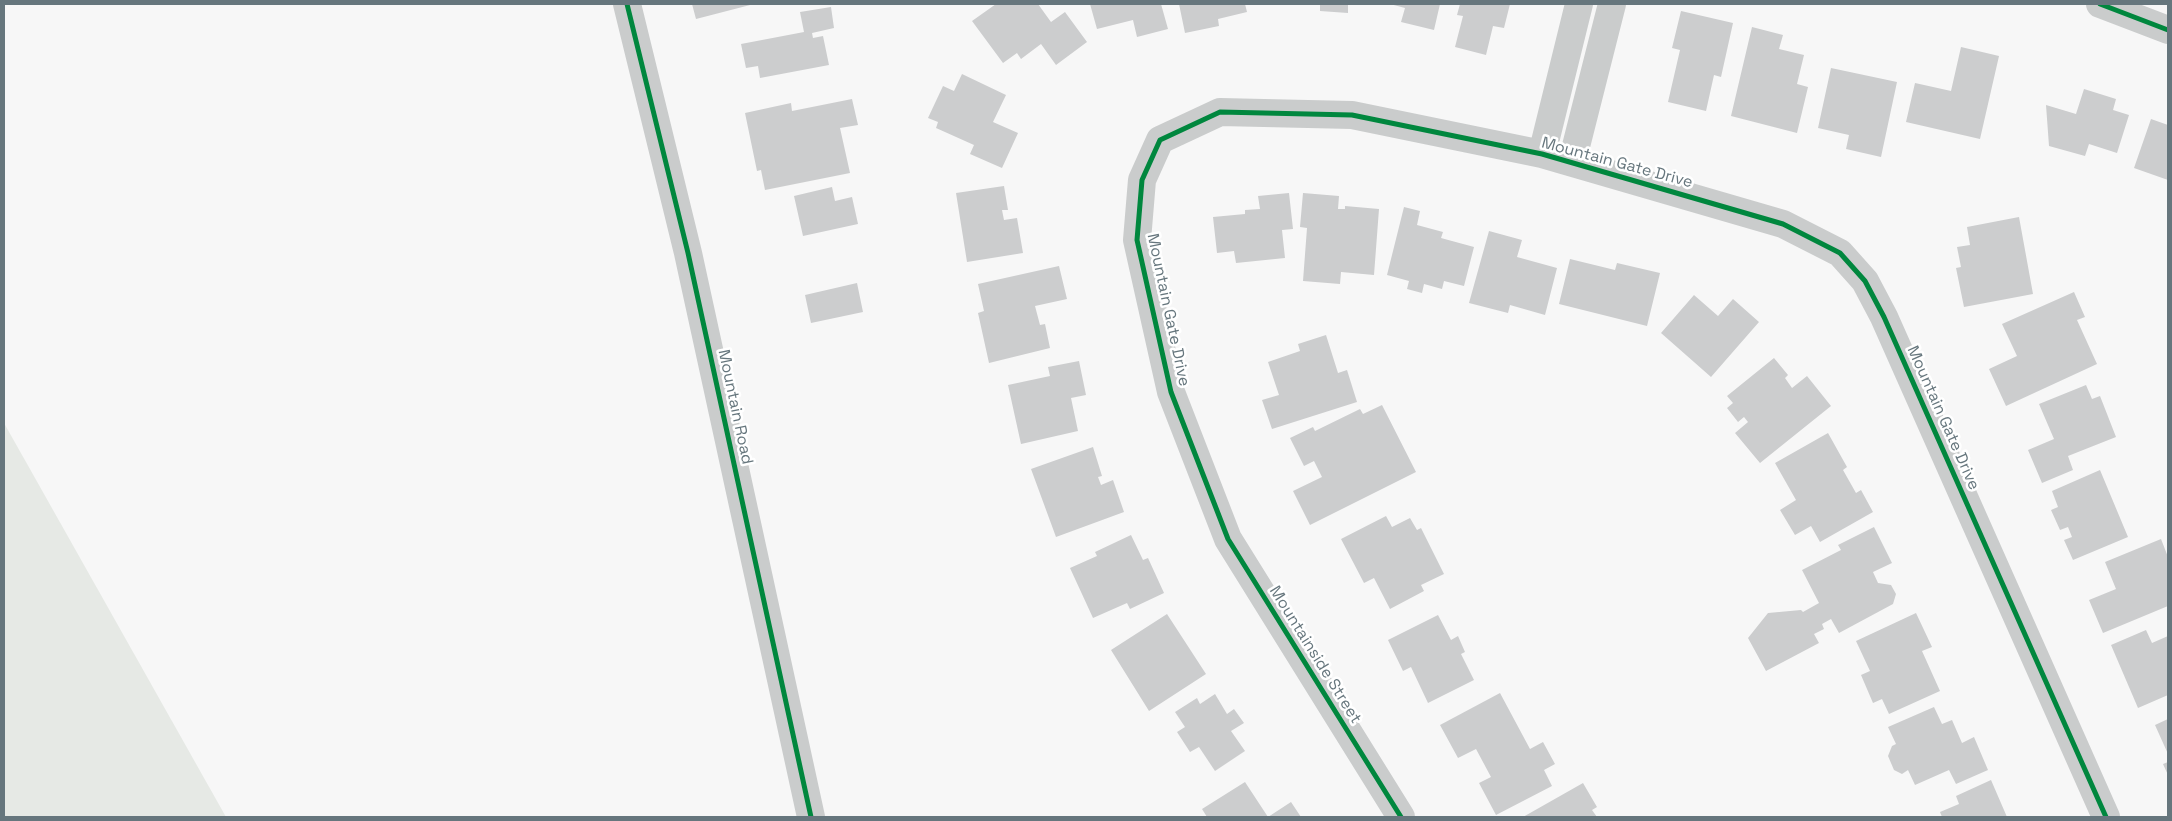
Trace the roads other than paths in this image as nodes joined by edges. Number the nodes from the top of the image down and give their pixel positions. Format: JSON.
{"nodes":[{"id":1,"x":627,"y":4,"type":"edge"},
{"id":2,"x":1579,"y":4,"type":"edge"},
{"id":3,"x":1612,"y":4,"type":"edge"},
{"id":4,"x":2100,"y":4,"type":"edge"},
{"id":5,"x":2168,"y":30,"type":"edge"},
{"id":6,"x":1542,"y":154,"type":"junction"},
{"id":7,"x":1572,"y":162,"type":"junction"},
{"id":8,"x":1214,"y":502,"type":"joint"},
{"id":9,"x":811,"y":817,"type":"edge"},
{"id":10,"x":1401,"y":817,"type":"edge"},
{"id":11,"x":2106,"y":817,"type":"edge"}],
"edges":[{"from":1,"to":9,"type":"street","name":"Mountain Road"},
{"from":2,"to":6,"type":"street","name":"Mountain Gate Drive"},
{"from":3,"to":7,"type":"street","name":"Mountain Gate Drive"},
{"from":4,"to":5,"type":"street"},
{"from":6,"to":7,"type":"street","name":"Mountain Gate Drive"},
{"from":6,"to":8,"type":"street","name":"Mountain Gate Drive"},
{"from":7,"to":11,"type":"street","name":"Mountain Gate Drive"},
{"from":8,"to":10,"type":"street","name":"Mountainside Street"}]}
